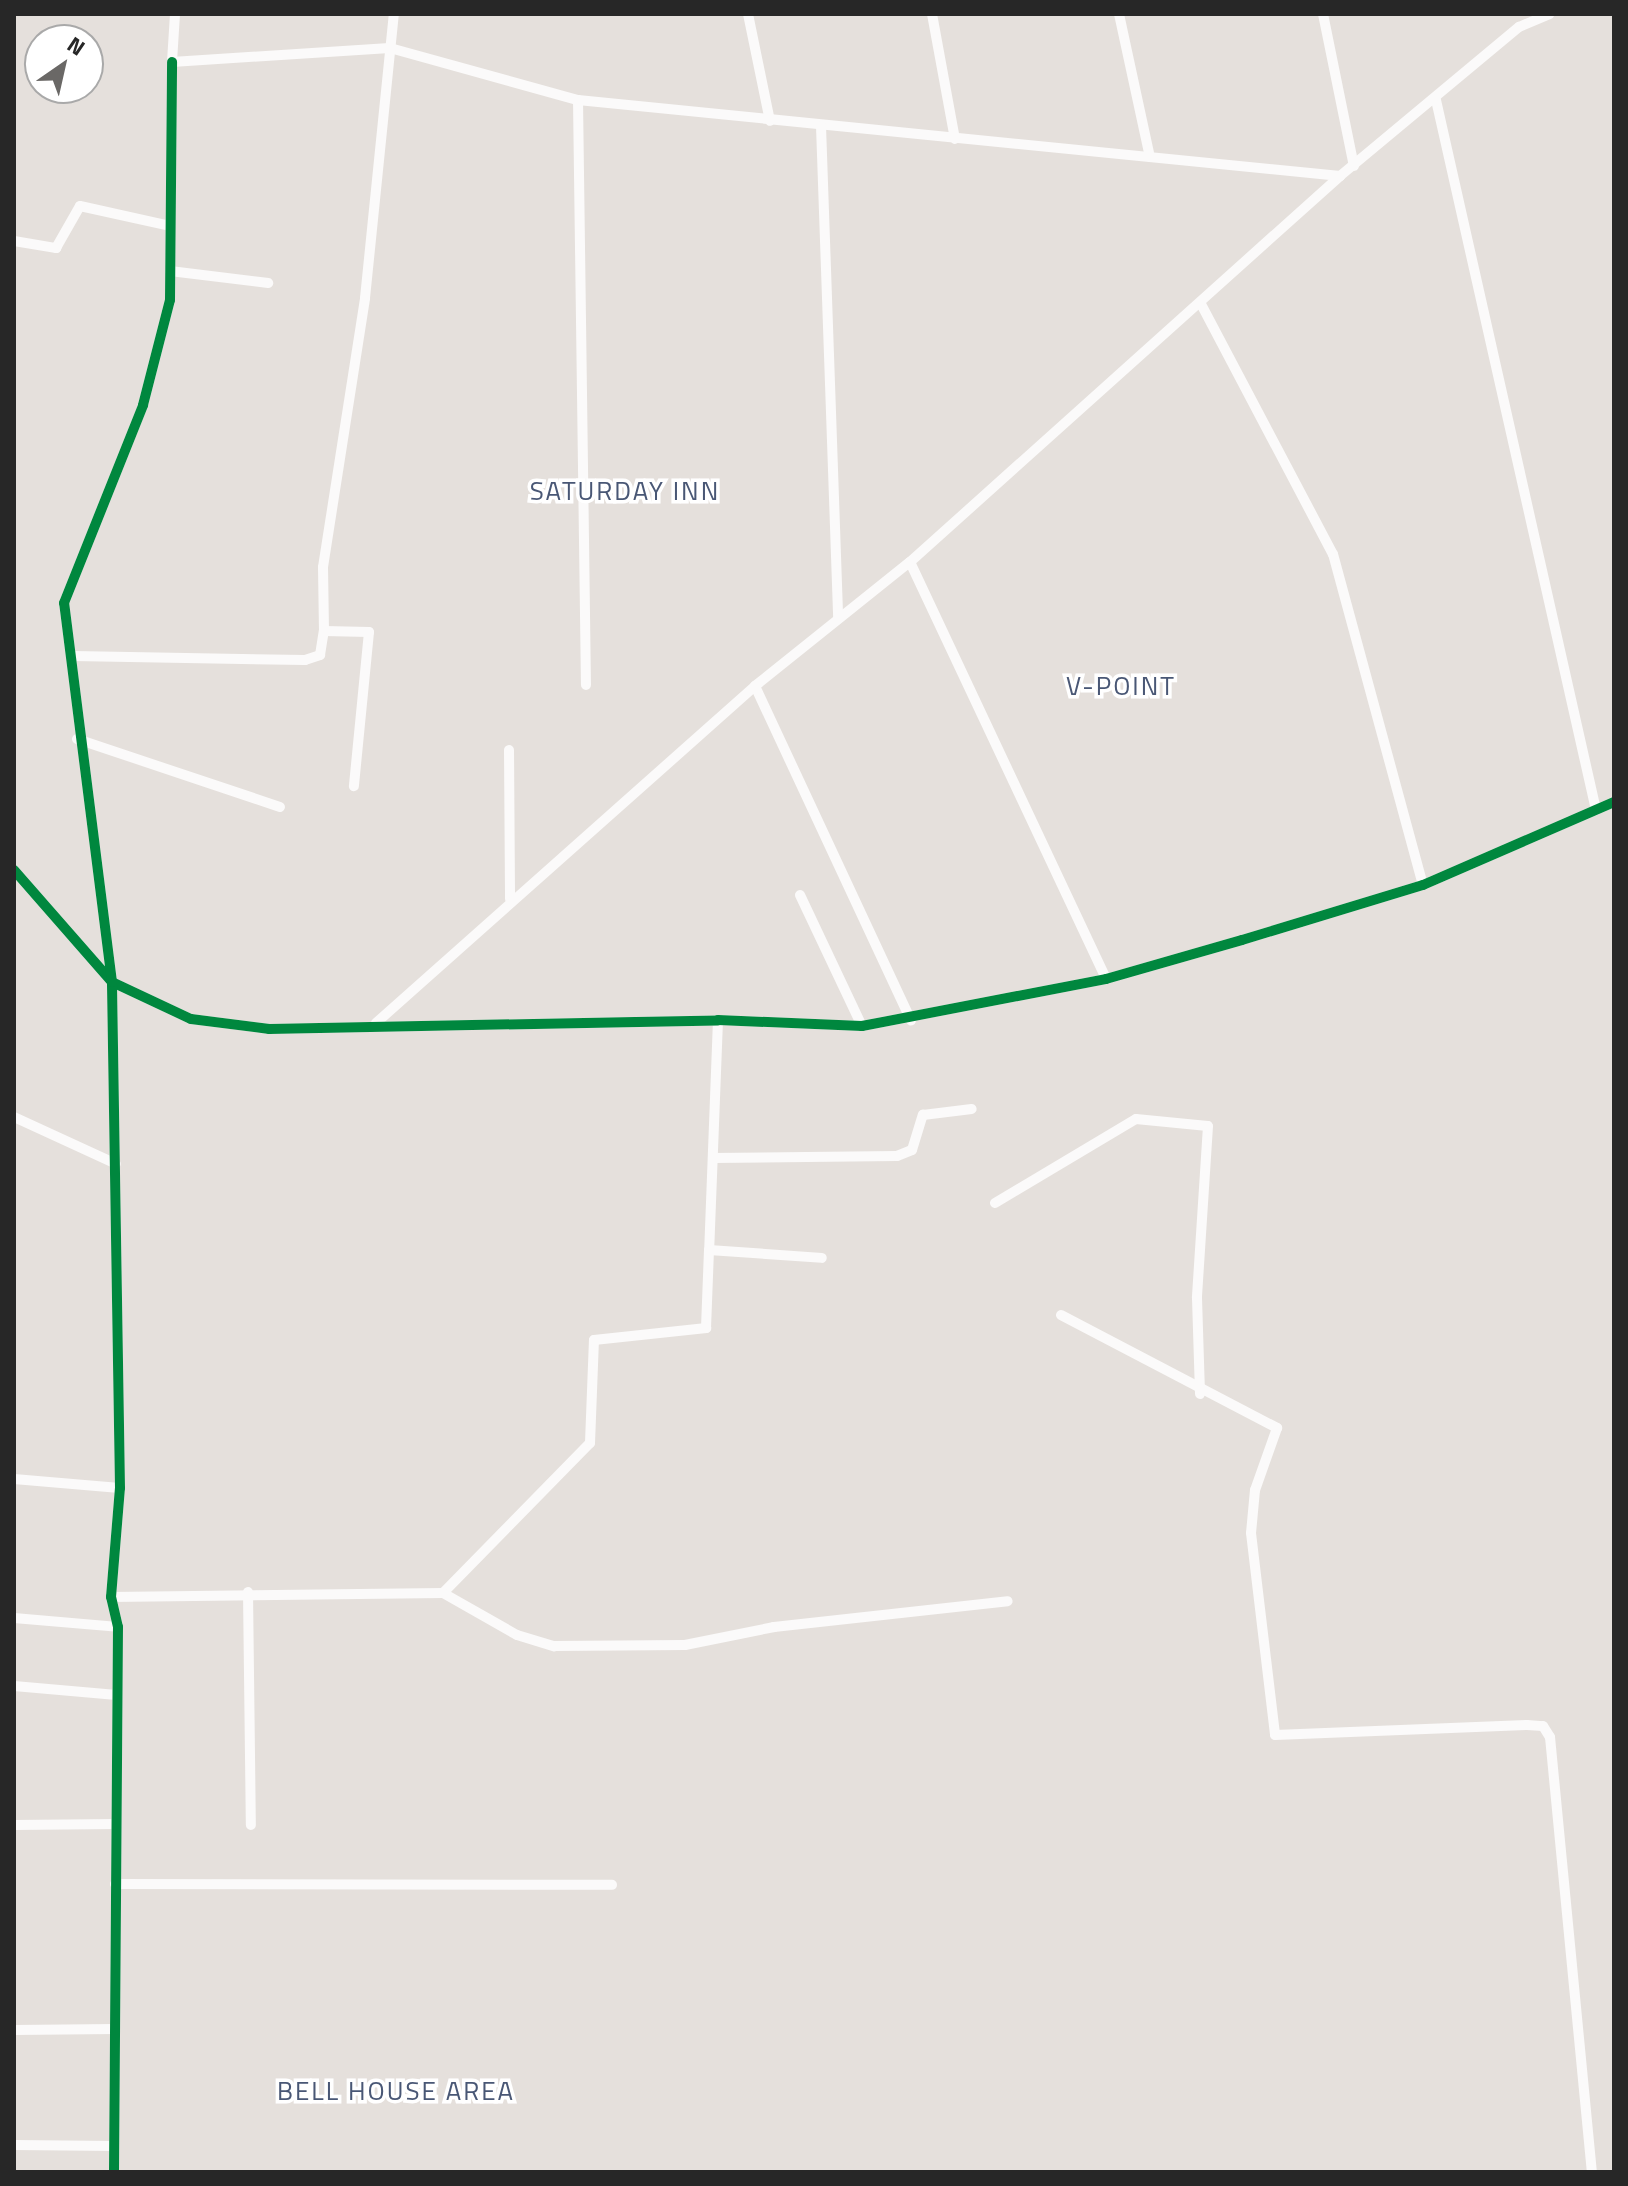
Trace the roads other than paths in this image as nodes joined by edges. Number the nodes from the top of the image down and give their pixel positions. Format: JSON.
{"nodes":[{"id":1,"x":175,"y":14,"type":"edge"},
{"id":2,"x":394,"y":14,"type":"edge"},
{"id":3,"x":748,"y":14,"type":"edge"},
{"id":4,"x":932,"y":14,"type":"edge"},
{"id":5,"x":1119,"y":14,"type":"edge"},
{"id":6,"x":1323,"y":14,"type":"edge"},
{"id":7,"x":1549,"y":14,"type":"edge"},
{"id":8,"x":390,"y":48,"type":"junction"},
{"id":9,"x":172,"y":62,"type":"junction"},
{"id":10,"x":578,"y":100,"type":"junction"},
{"id":11,"x":1436,"y":100,"type":"junction"},
{"id":12,"x":770,"y":121,"type":"junction"},
{"id":13,"x":821,"y":126,"type":"junction"},
{"id":14,"x":955,"y":139,"type":"junction"},
{"id":15,"x":1150,"y":157,"type":"junction"},
{"id":16,"x":1354,"y":166,"type":"junction"},
{"id":17,"x":1340,"y":176,"type":"junction"},
{"id":18,"x":170,"y":226,"type":"junction"},
{"id":19,"x":14,"y":241,"type":"edge"},
{"id":20,"x":170,"y":271,"type":"junction"},
{"id":21,"x":268,"y":283,"type":"dead end"},
{"id":22,"x":1201,"y":304,"type":"junction"},
{"id":23,"x":910,"y":562,"type":"junction"},
{"id":24,"x":838,"y":618,"type":"junction"},
{"id":25,"x":324,"y":631,"type":"junction"},
{"id":26,"x":73,"y":656,"type":"junction"},
{"id":27,"x":586,"y":685,"type":"dead end"},
{"id":28,"x":755,"y":686,"type":"junction"},
{"id":29,"x":77,"y":739,"type":"junction"},
{"id":30,"x":509,"y":750,"type":"dead end"},
{"id":31,"x":354,"y":786,"type":"dead end"},
{"id":32,"x":1614,"y":802,"type":"edge"},
{"id":33,"x":280,"y":807,"type":"dead end"},
{"id":34,"x":1596,"y":810,"type":"junction"},
{"id":35,"x":14,"y":870,"type":"edge"},
{"id":36,"x":1423,"y":885,"type":"junction"},
{"id":37,"x":800,"y":895,"type":"dead end"},
{"id":38,"x":510,"y":899,"type":"junction"},
{"id":39,"x":1106,"y":979,"type":"junction"},
{"id":40,"x":112,"y":982,"type":"junction"},
{"id":41,"x":718,"y":1020,"type":"junction"},
{"id":42,"x":911,"y":1020,"type":"junction"},
{"id":43,"x":376,"y":1023,"type":"junction"},
{"id":44,"x":862,"y":1026,"type":"junction"},
{"id":45,"x":972,"y":1109,"type":"dead end"},
{"id":46,"x":14,"y":1117,"type":"edge"},
{"id":47,"x":713,"y":1158,"type":"junction"},
{"id":48,"x":116,"y":1164,"type":"junction"},
{"id":49,"x":995,"y":1203,"type":"dead end"},
{"id":50,"x":709,"y":1250,"type":"junction"},
{"id":51,"x":822,"y":1258,"type":"dead end"},
{"id":52,"x":1061,"y":1315,"type":"dead end"},
{"id":53,"x":1200,"y":1394,"type":"junction"},
{"id":54,"x":14,"y":1479,"type":"edge"},
{"id":55,"x":120,"y":1488,"type":"junction"},
{"id":56,"x":248,"y":1592,"type":"junction"},
{"id":57,"x":443,"y":1593,"type":"junction"},
{"id":58,"x":111,"y":1597,"type":"junction"},
{"id":59,"x":1008,"y":1601,"type":"dead end"},
{"id":60,"x":14,"y":1618,"type":"edge"},
{"id":61,"x":118,"y":1627,"type":"junction"},
{"id":62,"x":14,"y":1686,"type":"edge"},
{"id":63,"x":117,"y":1695,"type":"junction"},
{"id":64,"x":116,"y":1824,"type":"junction"},
{"id":65,"x":14,"y":1825,"type":"edge"},
{"id":66,"x":251,"y":1825,"type":"dead end"},
{"id":67,"x":115,"y":1884,"type":"junction"},
{"id":68,"x":612,"y":1885,"type":"dead end"},
{"id":69,"x":115,"y":2029,"type":"junction"},
{"id":70,"x":14,"y":2030,"type":"edge"},
{"id":71,"x":14,"y":2145,"type":"edge"},
{"id":72,"x":114,"y":2146,"type":"junction"},
{"id":73,"x":114,"y":2172,"type":"edge"},
{"id":74,"x":1592,"y":2172,"type":"edge"}],
"edges":[{"from":1,"to":9,"type":"street"},
{"from":2,"to":8,"type":"street"},
{"from":3,"to":12,"type":"street"},
{"from":4,"to":14,"type":"street"},
{"from":5,"to":15,"type":"street"},
{"from":6,"to":16,"type":"street"},
{"from":7,"to":11,"type":"street"},
{"from":8,"to":9,"type":"street"},
{"from":8,"to":10,"type":"street"},
{"from":8,"to":25,"type":"street"},
{"from":9,"to":18,"type":"street"},
{"from":10,"to":12,"type":"street"},
{"from":10,"to":27,"type":"street"},
{"from":11,"to":16,"type":"street"},
{"from":11,"to":34,"type":"street"},
{"from":12,"to":13,"type":"street"},
{"from":13,"to":14,"type":"street"},
{"from":13,"to":24,"type":"street"},
{"from":14,"to":15,"type":"street"},
{"from":15,"to":17,"type":"street"},
{"from":16,"to":17,"type":"street"},
{"from":17,"to":22,"type":"street"},
{"from":18,"to":19,"type":"street"},
{"from":18,"to":20,"type":"street"},
{"from":20,"to":21,"type":"street"},
{"from":20,"to":26,"type":"street"},
{"from":22,"to":23,"type":"street"},
{"from":22,"to":36,"type":"street"},
{"from":23,"to":24,"type":"street"},
{"from":23,"to":39,"type":"street"},
{"from":24,"to":28,"type":"street"},
{"from":25,"to":26,"type":"street"},
{"from":25,"to":31,"type":"street"},
{"from":26,"to":29,"type":"street"},
{"from":28,"to":38,"type":"street"},
{"from":28,"to":42,"type":"street"},
{"from":29,"to":33,"type":"street"},
{"from":29,"to":40,"type":"street"},
{"from":30,"to":38,"type":"street"},
{"from":32,"to":34,"type":"street"},
{"from":34,"to":36,"type":"street"},
{"from":35,"to":40,"type":"street"},
{"from":36,"to":39,"type":"street"},
{"from":37,"to":44,"type":"street"},
{"from":38,"to":43,"type":"street"},
{"from":39,"to":42,"type":"street"},
{"from":40,"to":43,"type":"street"},
{"from":40,"to":48,"type":"street"},
{"from":41,"to":43,"type":"street"},
{"from":41,"to":44,"type":"street"},
{"from":41,"to":47,"type":"street"},
{"from":42,"to":44,"type":"street"},
{"from":45,"to":47,"type":"street"},
{"from":46,"to":48,"type":"street"},
{"from":47,"to":50,"type":"street"},
{"from":48,"to":55,"type":"street"},
{"from":49,"to":53,"type":"street"},
{"from":50,"to":51,"type":"street"},
{"from":50,"to":57,"type":"street"},
{"from":52,"to":53,"type":"street"},
{"from":53,"to":74,"type":"street"},
{"from":54,"to":55,"type":"street"},
{"from":55,"to":58,"type":"street"},
{"from":56,"to":57,"type":"street"},
{"from":56,"to":58,"type":"street"},
{"from":56,"to":66,"type":"street"},
{"from":57,"to":59,"type":"street"},
{"from":58,"to":61,"type":"street"},
{"from":60,"to":61,"type":"street"},
{"from":61,"to":63,"type":"street"},
{"from":62,"to":63,"type":"street"},
{"from":63,"to":64,"type":"street"},
{"from":64,"to":65,"type":"street"},
{"from":64,"to":67,"type":"street"},
{"from":67,"to":68,"type":"street"},
{"from":67,"to":69,"type":"street"},
{"from":69,"to":70,"type":"street"},
{"from":69,"to":72,"type":"street"},
{"from":71,"to":72,"type":"street"},
{"from":72,"to":73,"type":"street"}]}
